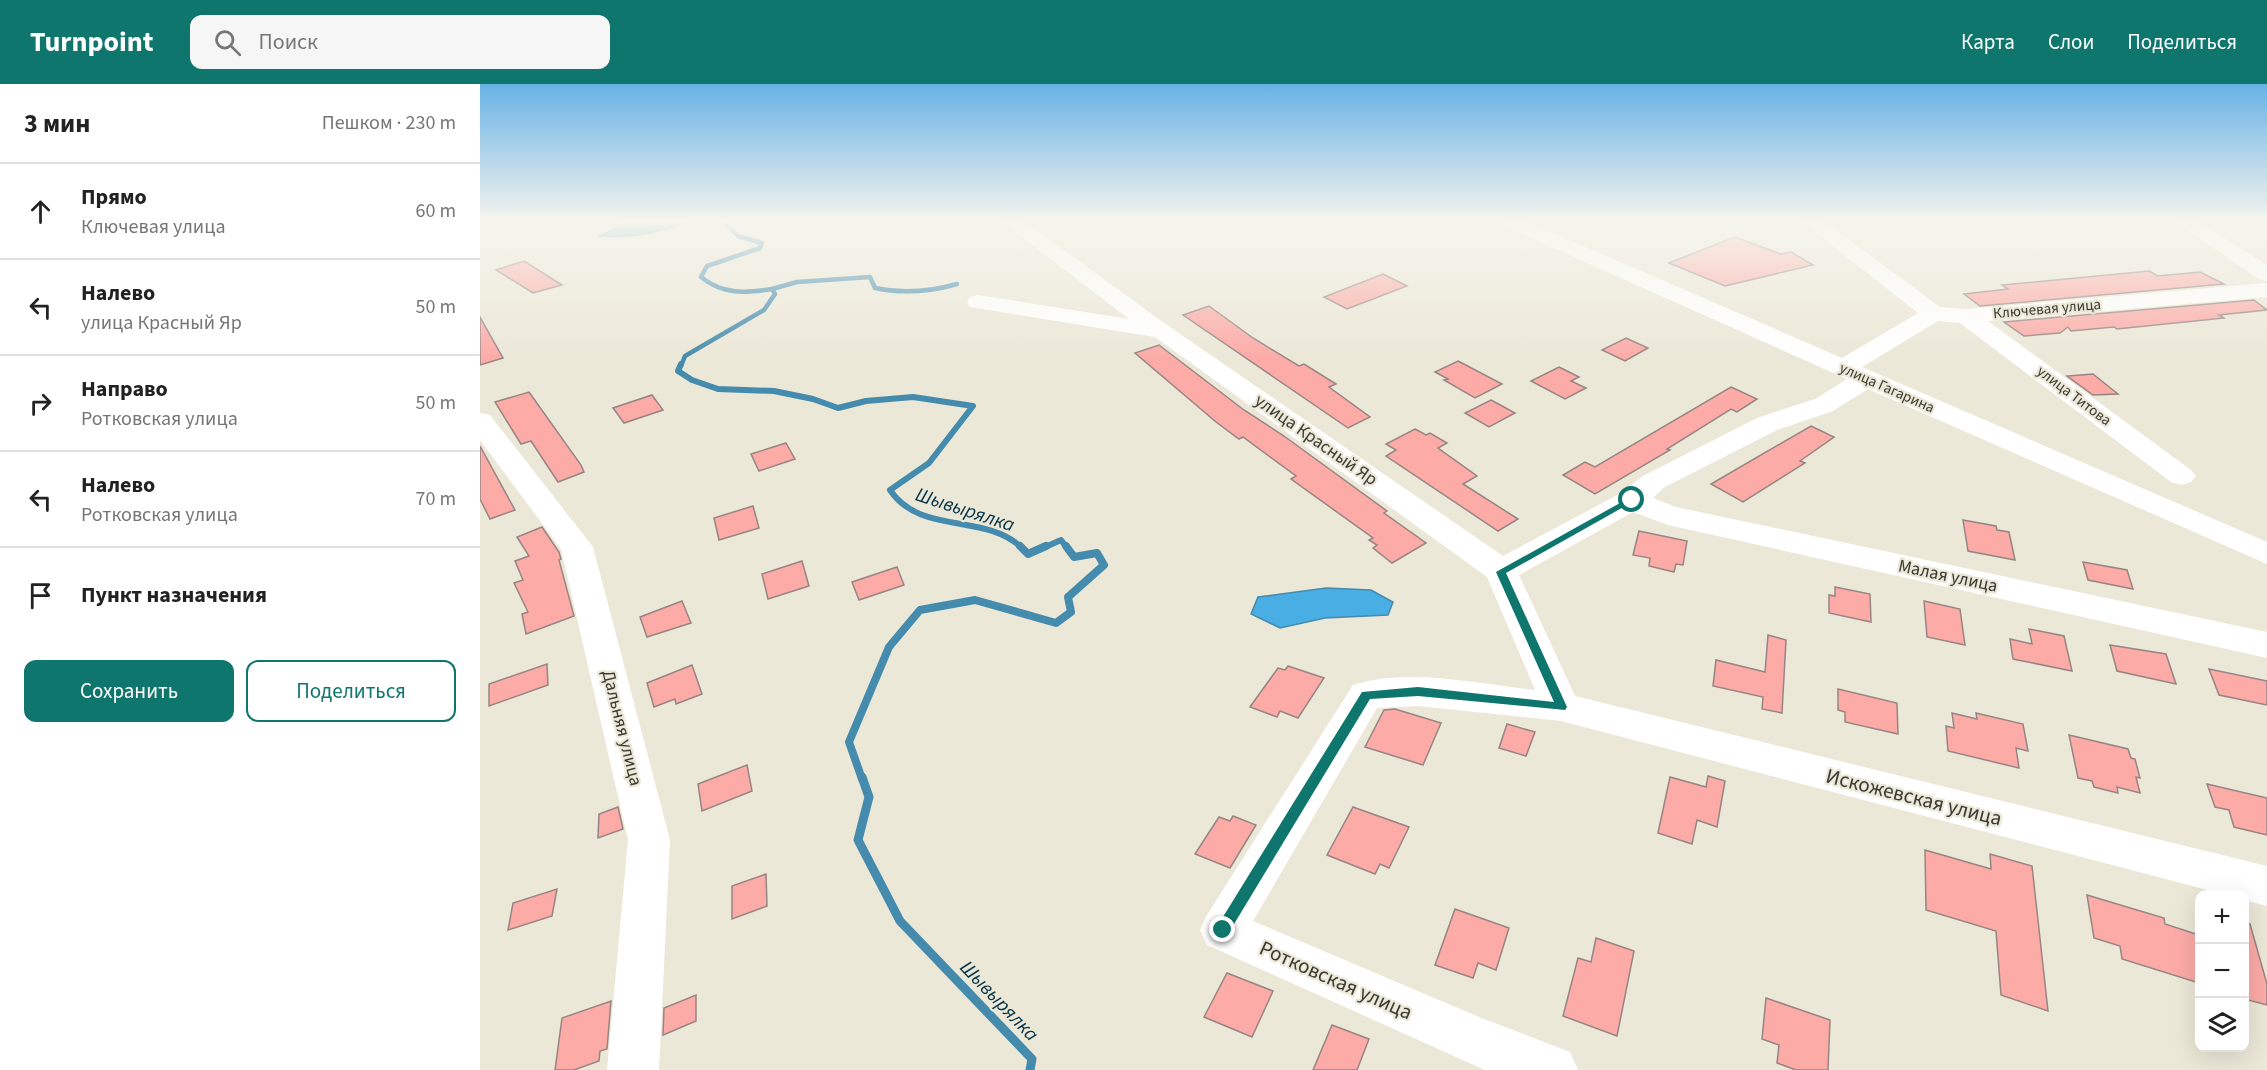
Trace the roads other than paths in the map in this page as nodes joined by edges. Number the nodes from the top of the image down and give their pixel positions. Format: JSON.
{"nodes":[{"id":1,"x":1074,"y":267,"type":"edge"},
{"id":2,"x":1613,"y":267,"type":"edge"},
{"id":3,"x":1872,"y":267,"type":"edge"},
{"id":4,"x":2267,"y":290,"type":"edge"},
{"id":5,"x":978,"y":302,"type":"dead end"},
{"id":6,"x":1934,"y":314,"type":"junction"},
{"id":7,"x":1966,"y":316,"type":"junction"},
{"id":8,"x":1162,"y":331,"type":"junction"},
{"id":9,"x":1854,"y":374,"type":"junction"},
{"id":10,"x":480,"y":421,"type":"edge"},
{"id":11,"x":2181,"y":476,"type":"dead end"},
{"id":12,"x":1632,"y":500,"type":"junction"},
{"id":13,"x":2267,"y":554,"type":"edge"},
{"id":14,"x":1501,"y":572,"type":"junction"},
{"id":15,"x":2267,"y":645,"type":"edge"},
{"id":16,"x":1561,"y":707,"type":"junction"},
{"id":17,"x":2267,"y":886,"type":"edge"},
{"id":18,"x":633,"y":1070,"type":"edge"},
{"id":19,"x":1552,"y":1070,"type":"edge"}],
"edges":[{"from":1,"to":8,"type":"street"},
{"from":2,"to":9,"type":"street","name":"улица Гагарина"},
{"from":3,"to":6,"type":"street"},
{"from":4,"to":7,"type":"street","name":"Ключевая улица"},
{"from":5,"to":8,"type":"street","name":"улица Красный Яр"},
{"from":6,"to":7,"type":"street","name":"Ключевая улица"},
{"from":6,"to":9,"type":"street"},
{"from":7,"to":11,"type":"street","name":"улица Титова"},
{"from":8,"to":14,"type":"street","name":"улица Красный Яр"},
{"from":9,"to":12,"type":"street"},
{"from":9,"to":13,"type":"street","name":"улица Гагарина"},
{"from":10,"to":18,"type":"street","name":"Дальняя улица"},
{"from":12,"to":14,"type":"street"},
{"from":12,"to":15,"type":"street","name":"Малая улица"},
{"from":14,"to":16,"type":"street"},
{"from":16,"to":17,"type":"street","name":"Искожевская улица"},
{"from":16,"to":19,"type":"street","name":"Ротковская улица"}]}
